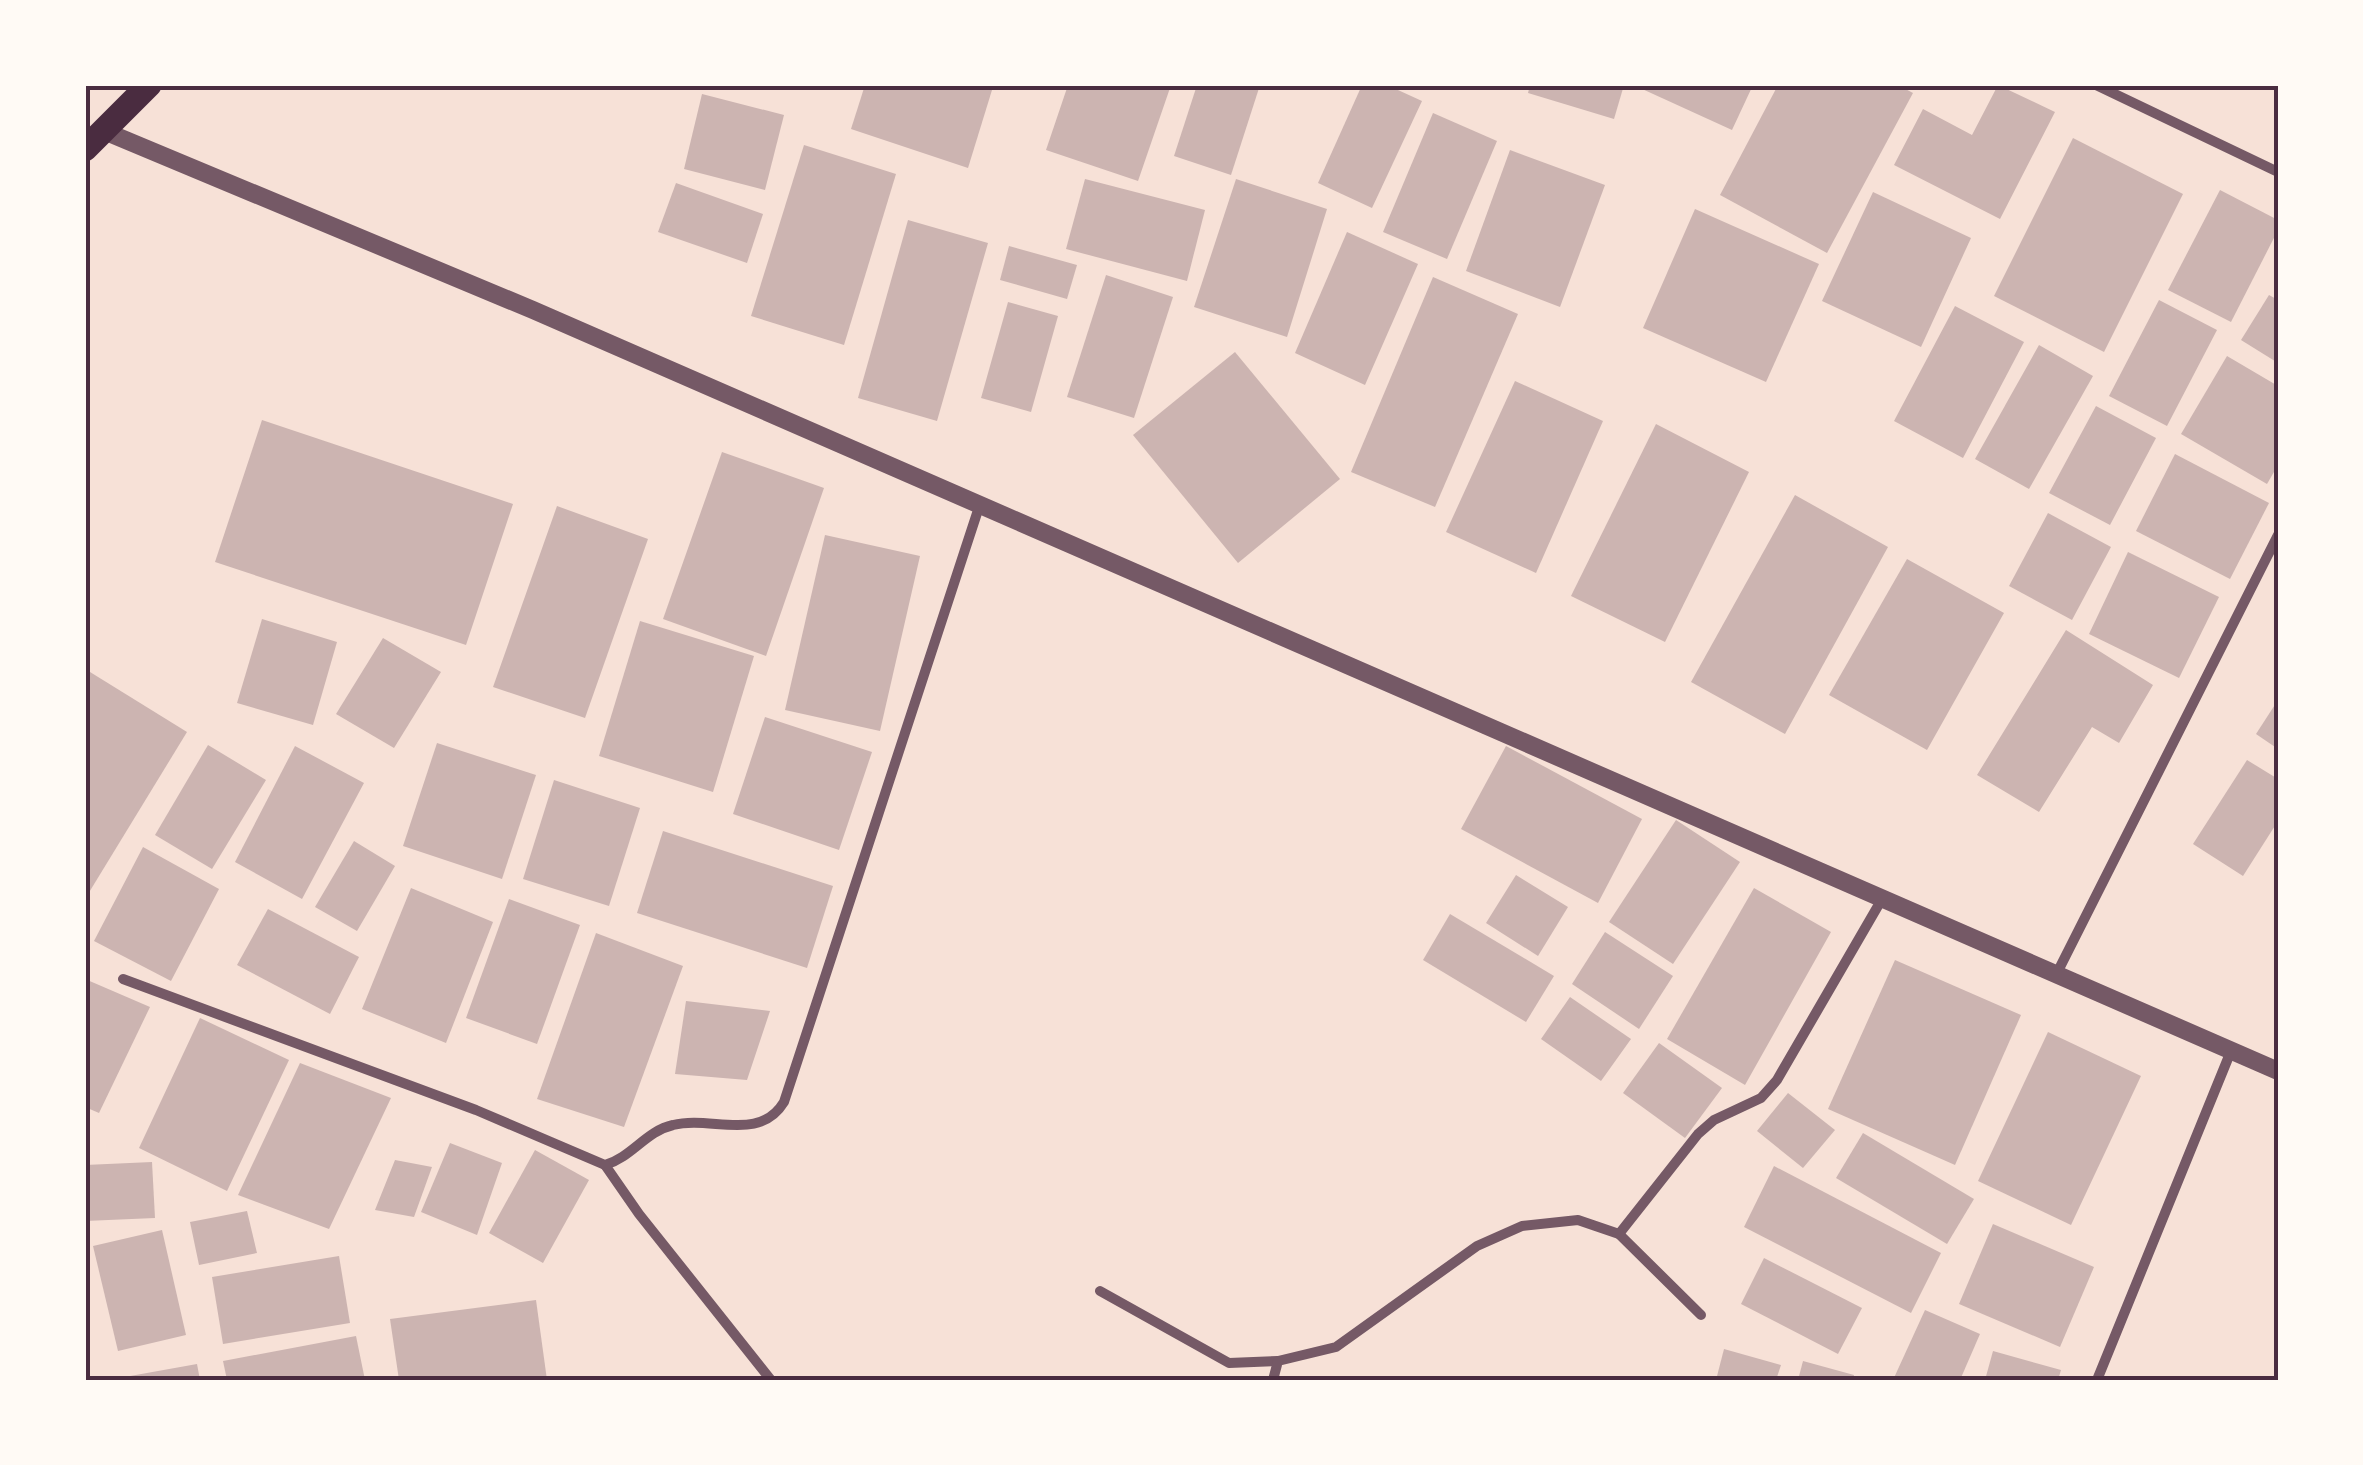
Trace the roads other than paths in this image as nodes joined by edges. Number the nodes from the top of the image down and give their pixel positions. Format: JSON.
{"nodes":[{"id":1,"x":149,"y":85,"type":"edge"},
{"id":2,"x":2096,"y":85,"type":"edge"},
{"id":3,"x":104,"y":131,"type":"junction"},
{"id":4,"x":85,"y":149,"type":"edge"},
{"id":5,"x":2278,"y":172,"type":"edge"},
{"id":6,"x":980,"y":504,"type":"junction"},
{"id":7,"x":2278,"y":535,"type":"edge"},
{"id":8,"x":1882,"y":899,"type":"junction"},
{"id":9,"x":2056,"y":975,"type":"junction"},
{"id":10,"x":123,"y":979,"type":"dead end"},
{"id":11,"x":2230,"y":1050,"type":"junction"},
{"id":12,"x":2278,"y":1071,"type":"edge"},
{"id":13,"x":605,"y":1165,"type":"junction"},
{"id":14,"x":1620,"y":1234,"type":"junction"},
{"id":15,"x":1100,"y":1291,"type":"dead end"},
{"id":16,"x":1700,"y":1314,"type":"dead end"},
{"id":17,"x":1278,"y":1362,"type":"junction"},
{"id":18,"x":771,"y":1380,"type":"edge"},
{"id":19,"x":1274,"y":1380,"type":"edge"},
{"id":20,"x":2097,"y":1380,"type":"edge"}],
"edges":[{"from":1,"to":3,"type":"main road"},
{"from":2,"to":5,"type":"street"},
{"from":3,"to":4,"type":"main road"},
{"from":3,"to":6,"type":"street"},
{"from":6,"to":8,"type":"street"},
{"from":6,"to":13,"type":"street"},
{"from":7,"to":9,"type":"street"},
{"from":8,"to":9,"type":"street"},
{"from":8,"to":14,"type":"street"},
{"from":9,"to":11,"type":"street"},
{"from":10,"to":13,"type":"street"},
{"from":11,"to":12,"type":"street"},
{"from":11,"to":20,"type":"street"},
{"from":13,"to":18,"type":"street"},
{"from":14,"to":16,"type":"street"},
{"from":14,"to":17,"type":"street"},
{"from":15,"to":17,"type":"street"},
{"from":17,"to":19,"type":"street"}]}
